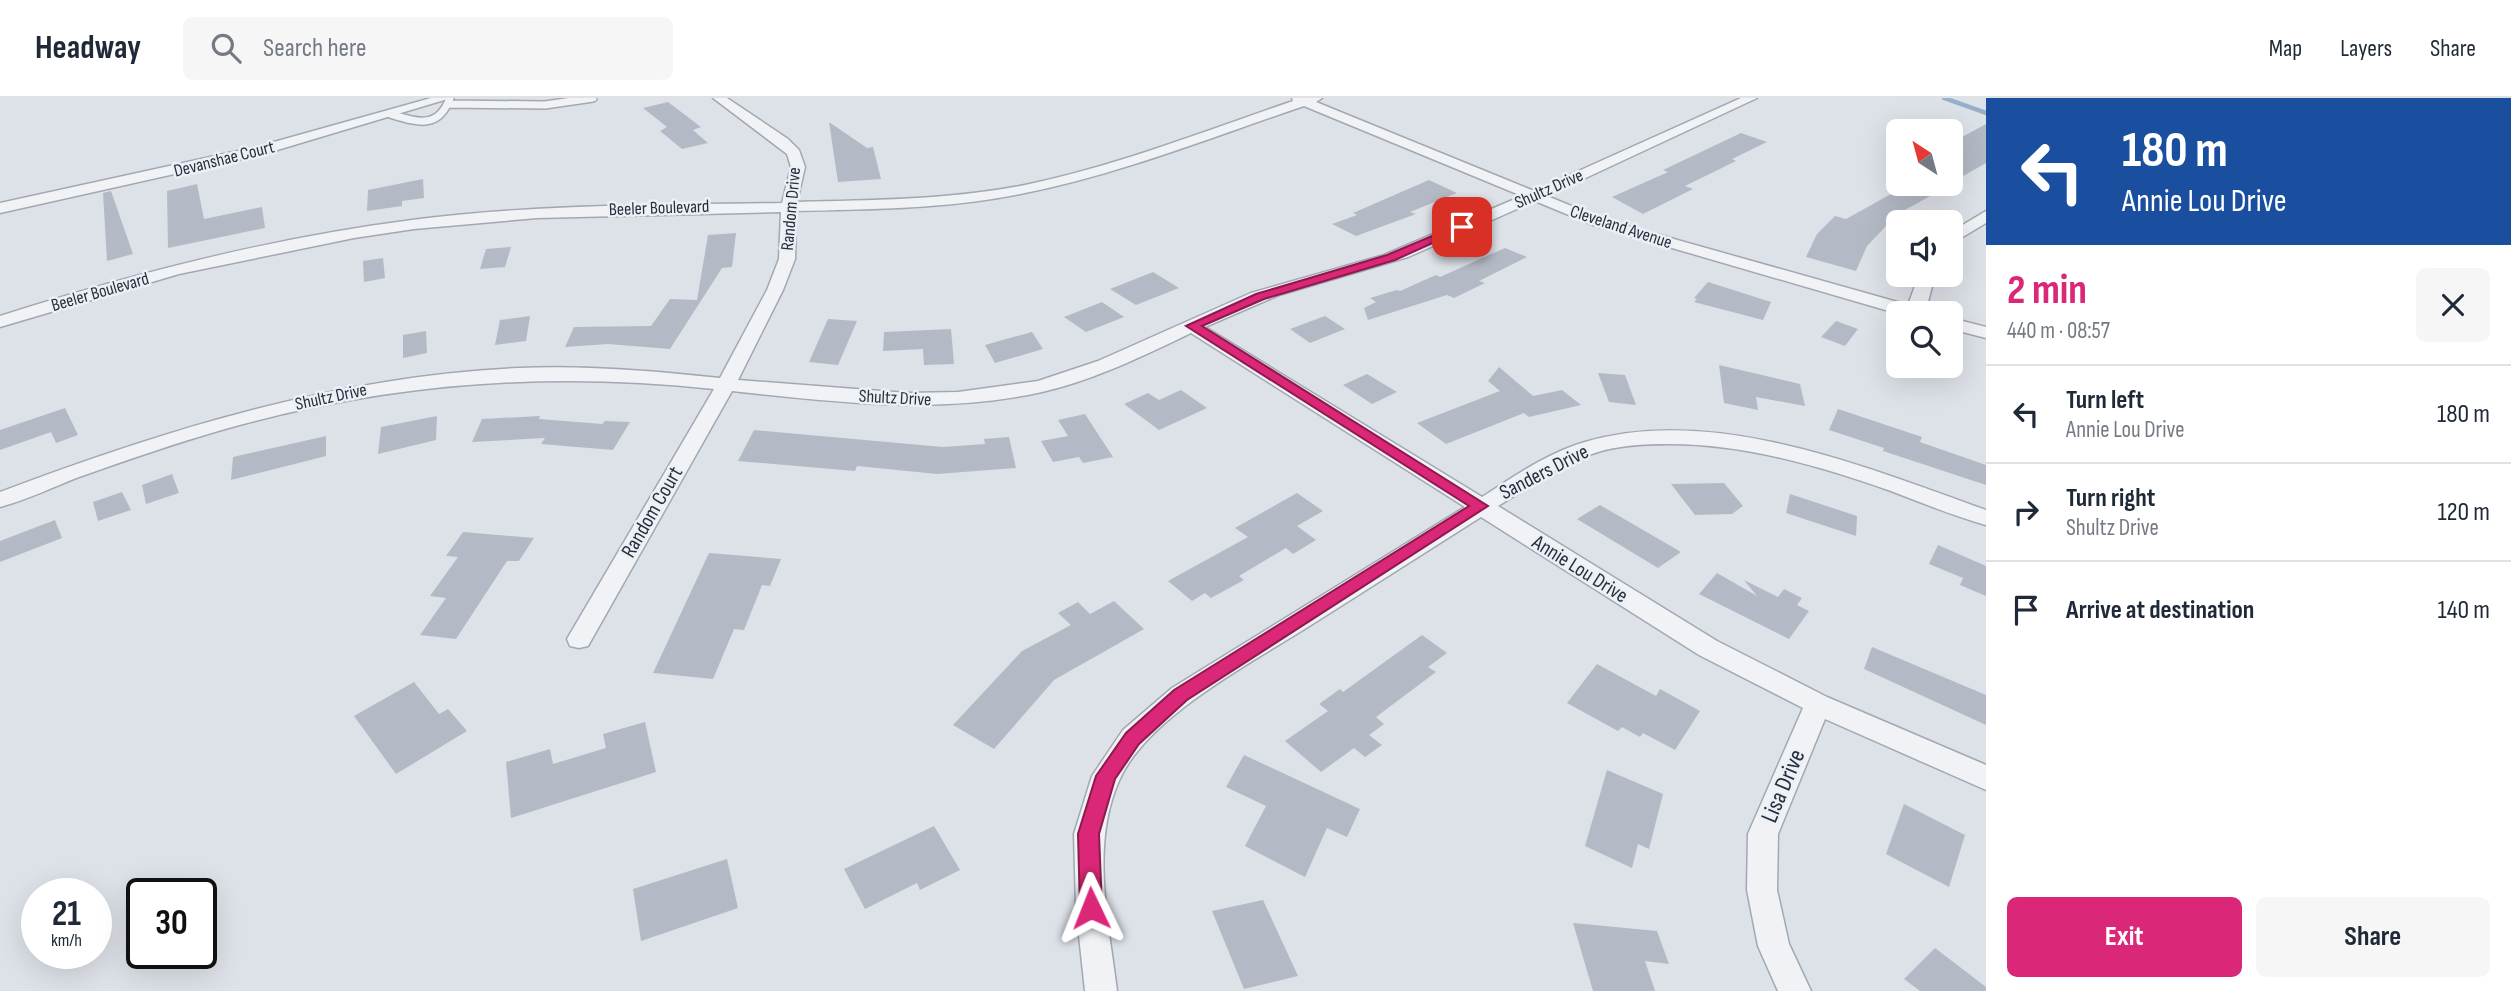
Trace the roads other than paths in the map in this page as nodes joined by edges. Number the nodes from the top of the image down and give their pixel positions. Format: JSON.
{"nodes":[{"id":1,"x":593,"y":98,"type":"edge"},
{"id":2,"x":719,"y":98,"type":"edge"},
{"id":3,"x":1751,"y":98,"type":"edge"},
{"id":4,"x":1305,"y":99,"type":"edge"},
{"id":5,"x":447,"y":100,"type":"edge"},
{"id":6,"x":1534,"y":197,"type":"junction"},
{"id":7,"x":789,"y":205,"type":"junction"},
{"id":8,"x":0,"y":208,"type":"edge"},
{"id":9,"x":1986,"y":216,"type":"edge"},
{"id":10,"x":1963,"y":231,"type":"edge"},
{"id":11,"x":1886,"y":305,"type":"edge"},
{"id":12,"x":0,"y":322,"type":"edge"},
{"id":13,"x":1192,"y":326,"type":"junction"},
{"id":14,"x":1963,"y":326,"type":"edge"},
{"id":15,"x":1986,"y":333,"type":"edge"},
{"id":16,"x":725,"y":386,"type":"junction"},
{"id":17,"x":0,"y":500,"type":"edge"},
{"id":18,"x":1480,"y":506,"type":"junction"},
{"id":19,"x":1986,"y":518,"type":"edge"},
{"id":20,"x":579,"y":639,"type":"dead end"},
{"id":21,"x":1818,"y":704,"type":"junction"},
{"id":22,"x":1986,"y":778,"type":"edge"},
{"id":23,"x":1101,"y":991,"type":"edge"},
{"id":24,"x":1795,"y":991,"type":"edge"}],
"edges":[{"from":1,"to":5,"type":"lane"},
{"from":2,"to":7,"type":"street","name":"Random Drive"},
{"from":3,"to":6,"type":"street","name":"Shultz Drive"},
{"from":4,"to":6,"type":"street","name":"Cleveland Avenue"},
{"from":4,"to":7,"type":"street","name":"Beeler Boulevard"},
{"from":5,"to":8,"type":"street","name":"Devanshae Court"},
{"from":6,"to":11,"type":"street","name":"Cleveland Avenue"},
{"from":6,"to":13,"type":"street","name":"Shultz Drive"},
{"from":7,"to":12,"type":"street","name":"Beeler Boulevard"},
{"from":7,"to":16,"type":"street","name":"Random Drive"},
{"from":9,"to":10,"type":"street"},
{"from":13,"to":16,"type":"street","name":"Shultz Drive"},
{"from":13,"to":18,"type":"street","name":"Annie Lou Drive"},
{"from":14,"to":15,"type":"street"},
{"from":16,"to":17,"type":"street","name":"Shultz Drive"},
{"from":16,"to":20,"type":"street","name":"Random Court"},
{"from":18,"to":19,"type":"street","name":"Sanders Drive"},
{"from":18,"to":21,"type":"street","name":"Annie Lou Drive"},
{"from":18,"to":23,"type":"street","name":"Sanders Drive"},
{"from":21,"to":22,"type":"street","name":"Annie Lou Drive"},
{"from":21,"to":24,"type":"street","name":"Lisa Drive"}]}
